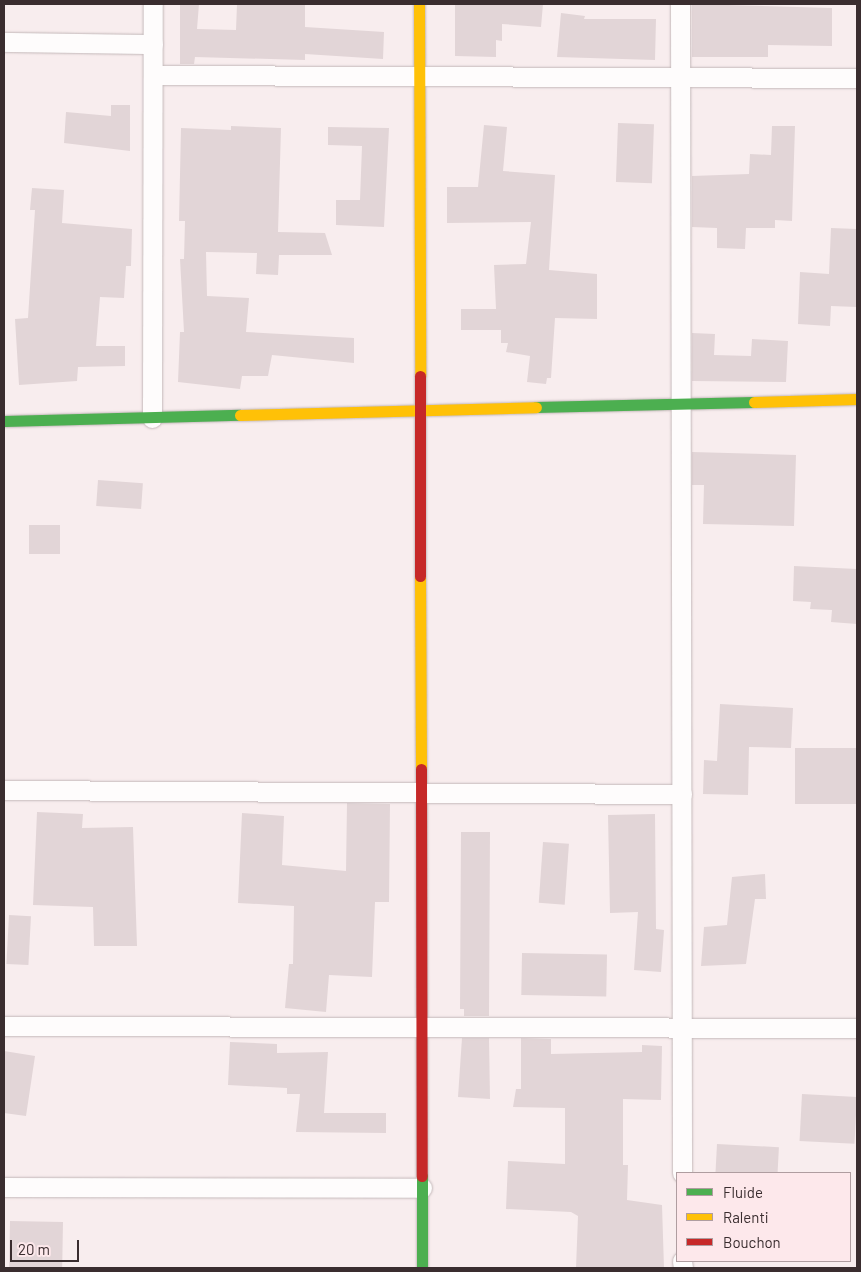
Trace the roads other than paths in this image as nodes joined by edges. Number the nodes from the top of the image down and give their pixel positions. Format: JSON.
{"nodes":[{"id":1,"x":153,"y":4,"type":"edge"},
{"id":2,"x":419,"y":4,"type":"edge"},
{"id":3,"x":680,"y":4,"type":"edge"},
{"id":4,"x":4,"y":42,"type":"edge"},
{"id":5,"x":153,"y":44,"type":"junction"},
{"id":6,"x":153,"y":74,"type":"junction"},
{"id":7,"x":419,"y":76,"type":"junction"},
{"id":8,"x":681,"y":77,"type":"junction"},
{"id":9,"x":857,"y":78,"type":"edge"},
{"id":10,"x":857,"y":399,"type":"edge"},
{"id":11,"x":681,"y":404,"type":"junction"},
{"id":12,"x":420,"y":412,"type":"junction"},
{"id":13,"x":152,"y":418,"type":"junction"},
{"id":14,"x":4,"y":421,"type":"edge"},
{"id":15,"x":4,"y":790,"type":"edge"},
{"id":16,"x":421,"y":793,"type":"junction"},
{"id":17,"x":682,"y":794,"type":"junction"},
{"id":18,"x":4,"y":1026,"type":"edge"},
{"id":19,"x":422,"y":1027,"type":"junction"},
{"id":20,"x":682,"y":1028,"type":"junction"},
{"id":21,"x":857,"y":1028,"type":"edge"},
{"id":22,"x":682,"y":1172,"type":"edge"},
{"id":23,"x":4,"y":1187,"type":"edge"},
{"id":24,"x":422,"y":1188,"type":"junction"},
{"id":25,"x":422,"y":1268,"type":"edge"}],
"edges":[{"from":1,"to":5,"type":"street"},
{"from":2,"to":7,"type":"street"},
{"from":3,"to":8,"type":"street"},
{"from":4,"to":5,"type":"street"},
{"from":5,"to":6,"type":"street"},
{"from":6,"to":7,"type":"street"},
{"from":6,"to":13,"type":"street"},
{"from":7,"to":8,"type":"street"},
{"from":7,"to":12,"type":"street"},
{"from":8,"to":9,"type":"street"},
{"from":8,"to":11,"type":"street"},
{"from":10,"to":11,"type":"street"},
{"from":11,"to":12,"type":"street"},
{"from":11,"to":17,"type":"street"},
{"from":12,"to":13,"type":"street"},
{"from":12,"to":16,"type":"street"},
{"from":13,"to":14,"type":"street"},
{"from":15,"to":16,"type":"street"},
{"from":16,"to":17,"type":"street"},
{"from":16,"to":19,"type":"street"},
{"from":17,"to":20,"type":"street"},
{"from":18,"to":19,"type":"street"},
{"from":19,"to":20,"type":"street"},
{"from":19,"to":24,"type":"street"},
{"from":20,"to":21,"type":"street"},
{"from":20,"to":22,"type":"street"},
{"from":23,"to":24,"type":"street"},
{"from":24,"to":25,"type":"street"}]}
